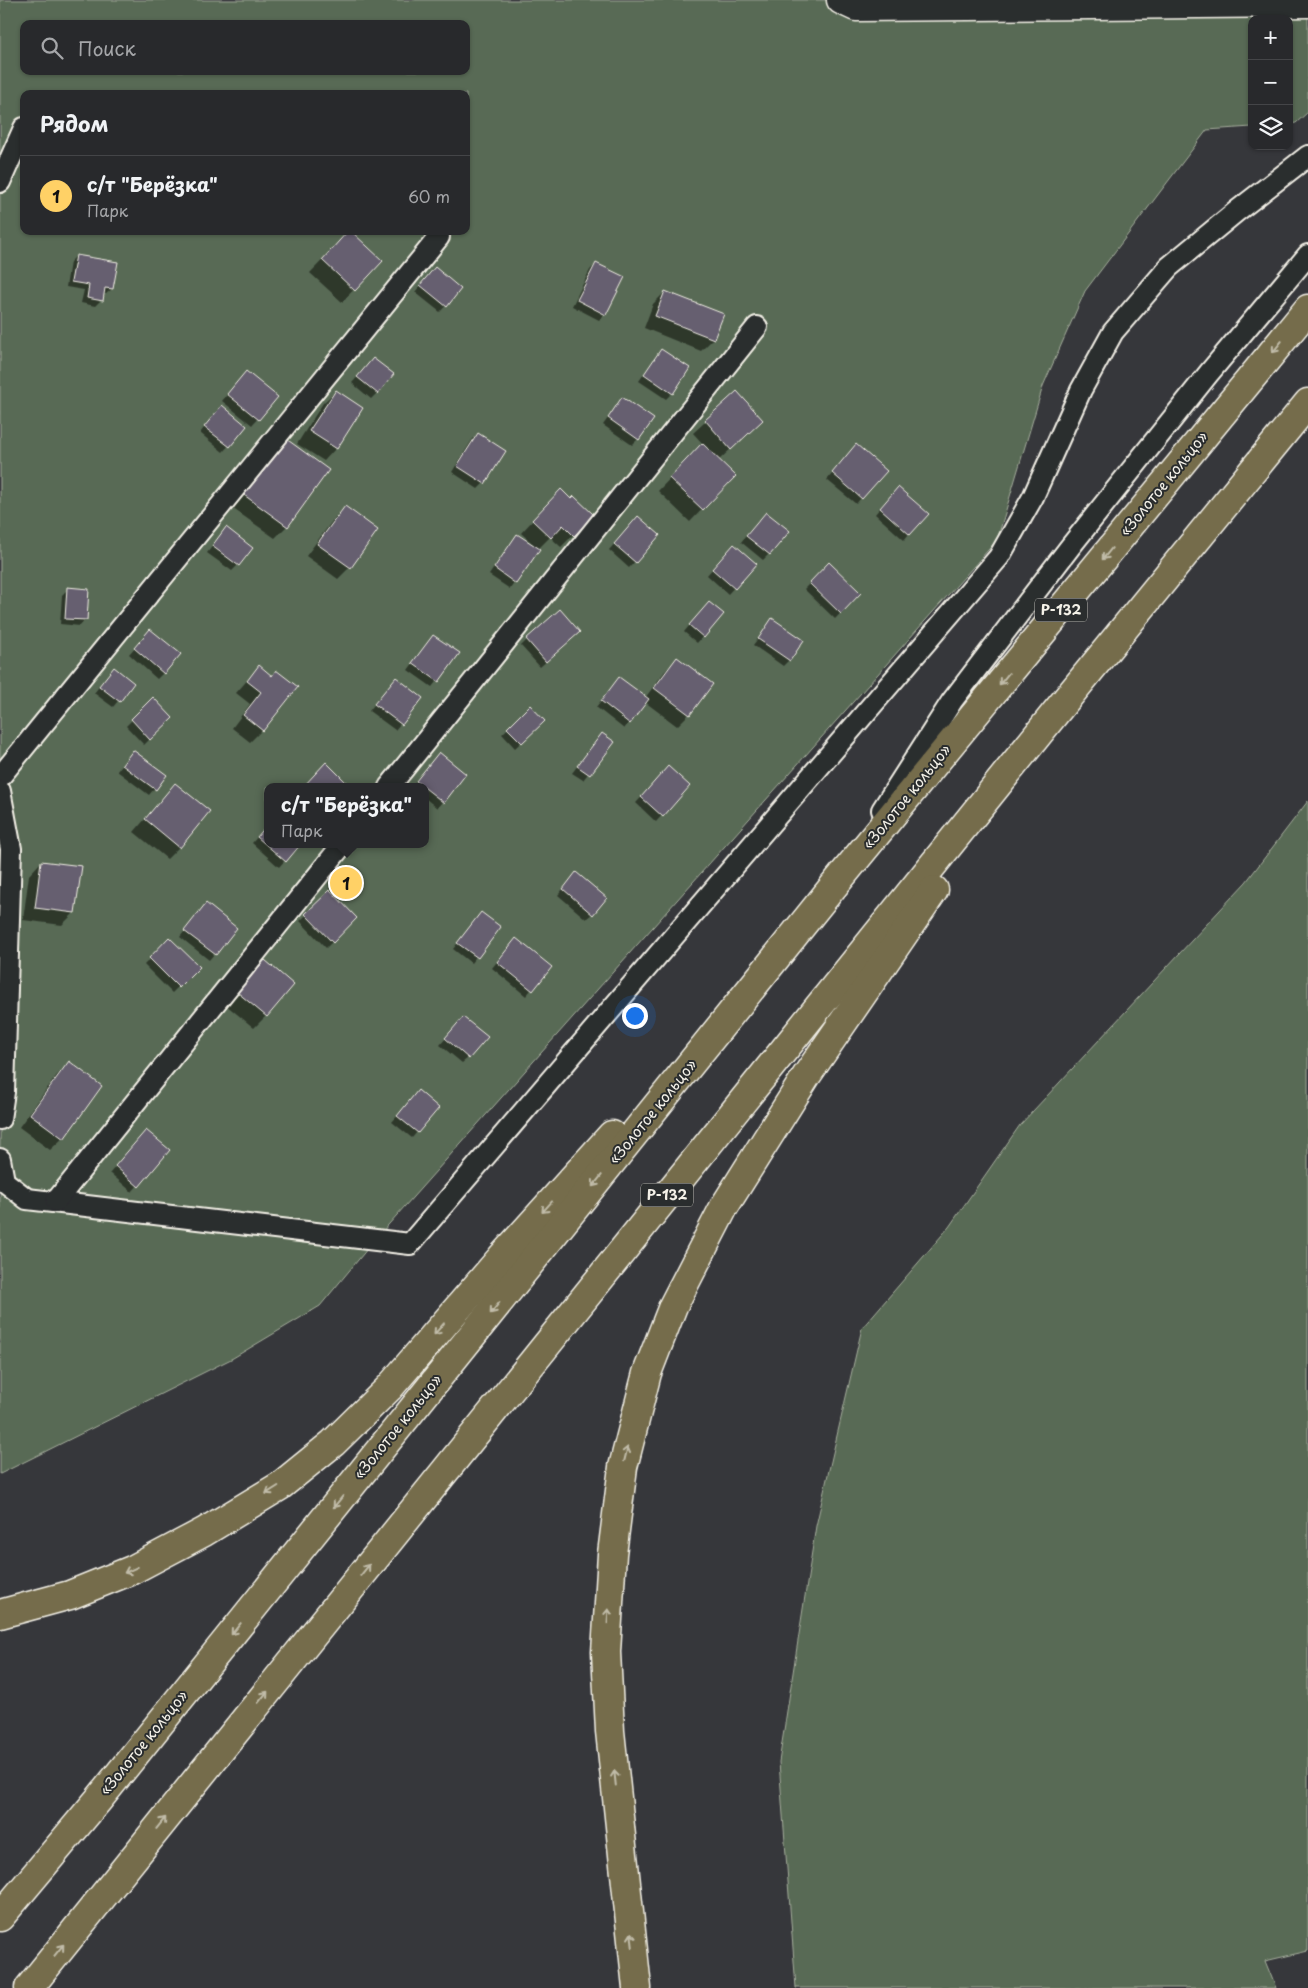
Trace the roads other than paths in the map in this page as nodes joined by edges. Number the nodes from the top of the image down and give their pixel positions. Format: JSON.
{"nodes":[{"id":1,"x":841,"y":0,"type":"edge"},
{"id":2,"x":1042,"y":2,"type":"edge"},
{"id":3,"x":1308,"y":3,"type":"edge"},
{"id":4,"x":20,"y":137,"type":"edge"},
{"id":5,"x":1308,"y":156,"type":"edge"},
{"id":6,"x":0,"y":182,"type":"edge"},
{"id":7,"x":439,"y":237,"type":"dead end"},
{"id":8,"x":1308,"y":255,"type":"edge"},
{"id":9,"x":1308,"y":309,"type":"edge"},
{"id":10,"x":757,"y":327,"type":"dead end"},
{"id":11,"x":1308,"y":403,"type":"edge"},
{"id":12,"x":1056,"y":712,"type":"junction"},
{"id":13,"x":0,"y":777,"type":"edge"},
{"id":14,"x":392,"y":783,"type":"edge"},
{"id":15,"x":0,"y":791,"type":"edge"},
{"id":16,"x":339,"y":848,"type":"edge"},
{"id":17,"x":832,"y":888,"type":"junction"},
{"id":18,"x":814,"y":912,"type":"junction"},
{"id":19,"x":0,"y":1119,"type":"edge"},
{"id":20,"x":0,"y":1159,"type":"edge"},
{"id":21,"x":56,"y":1202,"type":"junction"},
{"id":22,"x":0,"y":1614,"type":"edge"},
{"id":23,"x":0,"y":1917,"type":"edge"},
{"id":24,"x":29,"y":1988,"type":"edge"},
{"id":25,"x":637,"y":1988,"type":"edge"}],
"edges":[{"from":1,"to":2,"type":"street"},
{"from":2,"to":3,"type":"street"},
{"from":4,"to":6,"type":"lane"},
{"from":5,"to":21,"type":"lane"},
{"from":7,"to":13,"type":"lane"},
{"from":8,"to":17,"type":"lane"},
{"from":9,"to":17,"type":"highway","name":"«Золотое кольцо»","number":"Р-132","one_way":true},
{"from":10,"to":14,"type":"lane"},
{"from":11,"to":12,"type":"highway","number":"Р-132"},
{"from":24,"to":12,"type":"highway","number":"Р-132","one_way":true},
{"from":25,"to":12,"type":"highway","number":"Р-132","one_way":true},
{"from":15,"to":19,"type":"lane"},
{"from":16,"to":21,"type":"lane"},
{"from":17,"to":18,"type":"highway","name":"«Золотое кольцо»","number":"Р-132"},
{"from":18,"to":22,"type":"highway","number":"Р-132","one_way":true},
{"from":18,"to":23,"type":"highway","name":"«Золотое кольцо»","number":"Р-132","one_way":true},
{"from":20,"to":21,"type":"lane"}]}
